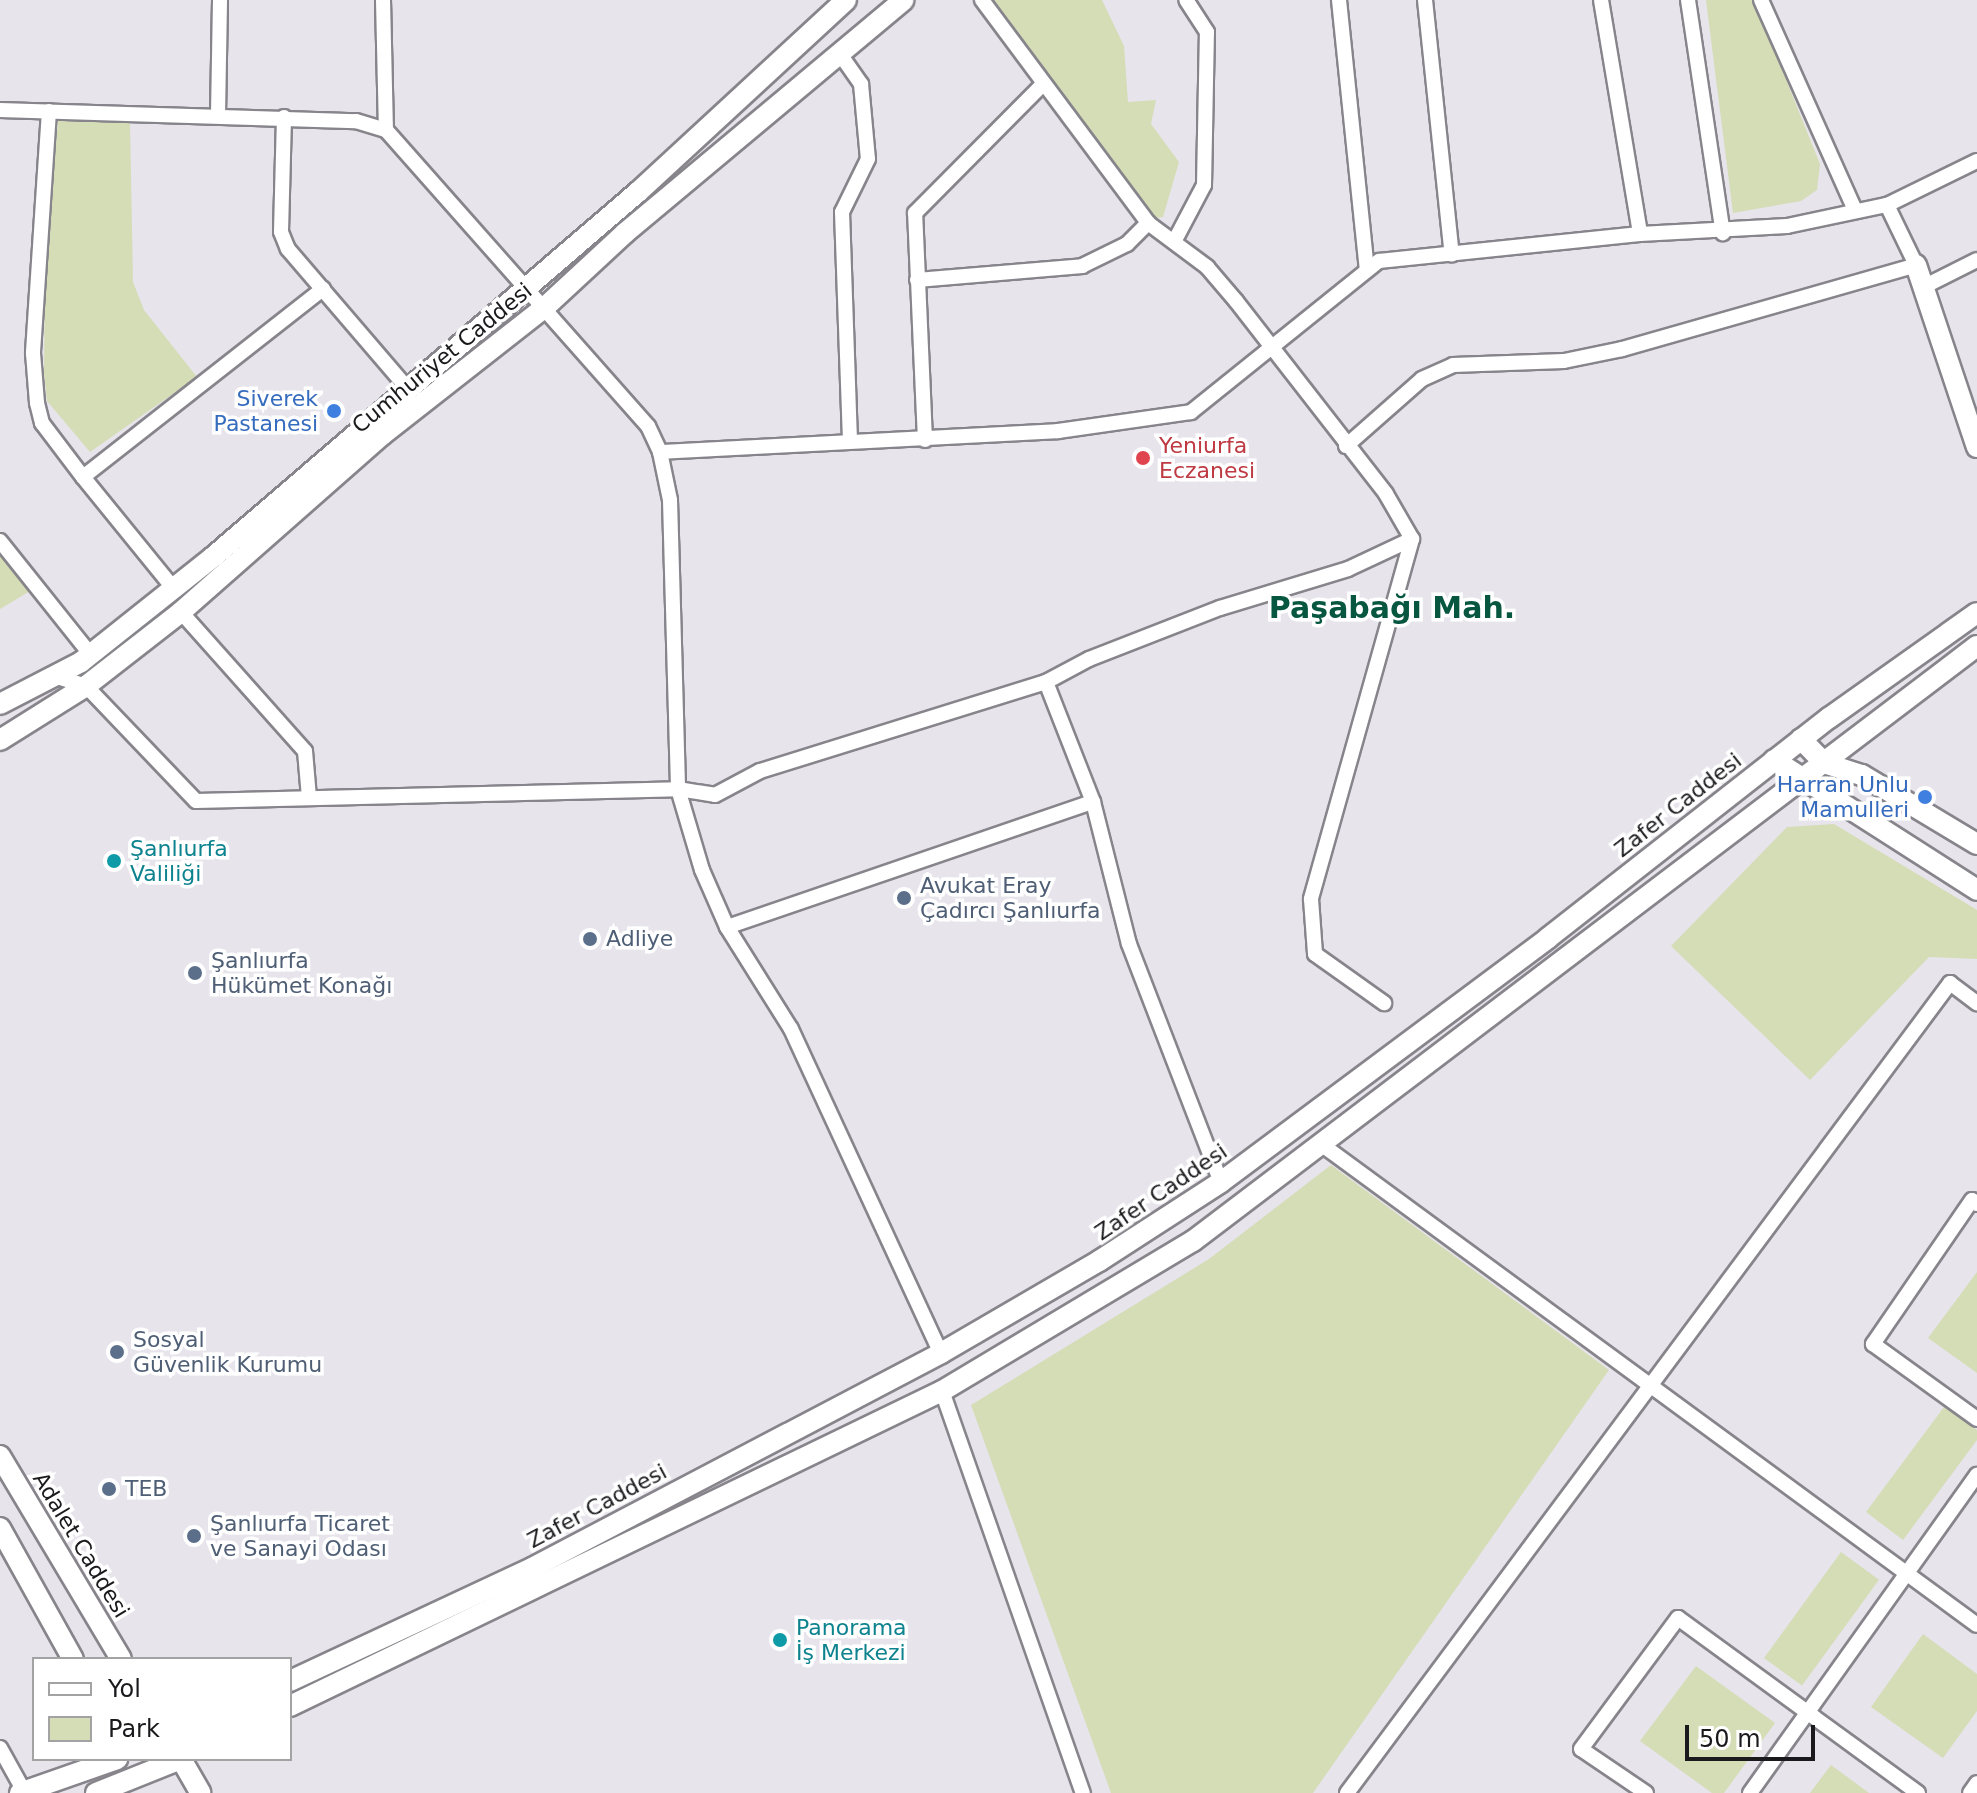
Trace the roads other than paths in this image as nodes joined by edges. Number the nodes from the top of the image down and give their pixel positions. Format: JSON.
{"nodes":[{"id":1,"x":220,"y":0,"type":"edge"},
{"id":2,"x":383,"y":0,"type":"edge"},
{"id":3,"x":846,"y":0,"type":"edge"},
{"id":4,"x":904,"y":0,"type":"edge"},
{"id":5,"x":982,"y":0,"type":"edge"},
{"id":6,"x":1186,"y":0,"type":"edge"},
{"id":7,"x":1339,"y":0,"type":"edge"},
{"id":8,"x":1425,"y":0,"type":"edge"},
{"id":9,"x":1601,"y":0,"type":"edge"},
{"id":10,"x":1688,"y":0,"type":"edge"},
{"id":11,"x":1761,"y":0,"type":"edge"},
{"id":12,"x":840,"y":54,"type":"junction"},
{"id":13,"x":1043,"y":84,"type":"junction"},
{"id":14,"x":0,"y":110,"type":"edge"},
{"id":15,"x":49,"y":111,"type":"junction"},
{"id":16,"x":218,"y":115,"type":"junction"},
{"id":17,"x":284,"y":117,"type":"junction"},
{"id":18,"x":386,"y":130,"type":"junction"},
{"id":19,"x":1977,"y":161,"type":"edge"},
{"id":20,"x":1887,"y":205,"type":"junction"},
{"id":21,"x":1854,"y":208,"type":"junction"},
{"id":22,"x":1148,"y":223,"type":"junction"},
{"id":23,"x":1723,"y":233,"type":"junction"},
{"id":24,"x":1640,"y":234,"type":"junction"},
{"id":25,"x":1175,"y":240,"type":"junction"},
{"id":26,"x":1452,"y":255,"type":"junction"},
{"id":27,"x":1977,"y":260,"type":"edge"},
{"id":28,"x":1916,"y":265,"type":"junction"},
{"id":29,"x":1367,"y":270,"type":"junction"},
{"id":30,"x":917,"y":280,"type":"junction"},
{"id":31,"x":1923,"y":287,"type":"junction"},
{"id":32,"x":323,"y":289,"type":"junction"},
{"id":33,"x":527,"y":289,"type":"junction"},
{"id":34,"x":544,"y":308,"type":"junction"},
{"id":35,"x":1273,"y":350,"type":"junction"},
{"id":36,"x":407,"y":388,"type":"junction"},
{"id":37,"x":925,"y":440,"type":"junction"},
{"id":38,"x":850,"y":441,"type":"junction"},
{"id":39,"x":1346,"y":446,"type":"junction"},
{"id":40,"x":1977,"y":447,"type":"edge"},
{"id":41,"x":660,"y":452,"type":"junction"},
{"id":42,"x":83,"y":477,"type":"junction"},
{"id":43,"x":1412,"y":539,"type":"junction"},
{"id":44,"x":0,"y":541,"type":"edge"},
{"id":45,"x":174,"y":589,"type":"junction"},
{"id":46,"x":181,"y":612,"type":"junction"},
{"id":47,"x":1977,"y":613,"type":"edge"},
{"id":48,"x":1977,"y":646,"type":"edge"},
{"id":49,"x":91,"y":655,"type":"junction"},
{"id":50,"x":54,"y":676,"type":"junction"},
{"id":51,"x":1046,"y":682,"type":"junction"},
{"id":52,"x":86,"y":686,"type":"junction"},
{"id":53,"x":0,"y":704,"type":"edge"},
{"id":54,"x":1801,"y":739,"type":"junction"},
{"id":55,"x":0,"y":740,"type":"edge"},
{"id":56,"x":1774,"y":760,"type":"junction"},
{"id":57,"x":1824,"y":763,"type":"junction"},
{"id":58,"x":1802,"y":779,"type":"junction"},
{"id":59,"x":678,"y":789,"type":"junction"},
{"id":60,"x":309,"y":798,"type":"junction"},
{"id":61,"x":1093,"y":802,"type":"junction"},
{"id":62,"x":1977,"y":844,"type":"edge"},
{"id":63,"x":1977,"y":890,"type":"edge"},
{"id":64,"x":727,"y":927,"type":"junction"},
{"id":65,"x":1384,"y":1003,"type":"dead end"},
{"id":66,"x":1977,"y":1003,"type":"edge"},
{"id":67,"x":1321,"y":1144,"type":"junction"},
{"id":68,"x":1221,"y":1182,"type":"junction"},
{"id":69,"x":1977,"y":1204,"type":"edge"},
{"id":70,"x":941,"y":1353,"type":"junction"},
{"id":71,"x":1650,"y":1386,"type":"junction"},
{"id":72,"x":942,"y":1391,"type":"junction"},
{"id":73,"x":1977,"y":1419,"type":"edge"},
{"id":74,"x":0,"y":1456,"type":"edge"},
{"id":75,"x":1977,"y":1475,"type":"edge"},
{"id":76,"x":0,"y":1528,"type":"edge"},
{"id":77,"x":1907,"y":1573,"type":"junction"},
{"id":78,"x":1977,"y":1625,"type":"edge"},
{"id":79,"x":72,"y":1657,"type":"edge"},
{"id":80,"x":120,"y":1657,"type":"edge"},
{"id":81,"x":292,"y":1680,"type":"edge"},
{"id":82,"x":292,"y":1705,"type":"edge"},
{"id":83,"x":1808,"y":1713,"type":"junction"},
{"id":84,"x":0,"y":1748,"type":"edge"},
{"id":85,"x":111,"y":1761,"type":"edge"},
{"id":86,"x":129,"y":1761,"type":"edge"},
{"id":87,"x":178,"y":1761,"type":"edge"},
{"id":88,"x":182,"y":1761,"type":"edge"},
{"id":89,"x":1977,"y":1783,"type":"edge"},
{"id":90,"x":144,"y":1786,"type":"edge"},
{"id":91,"x":23,"y":1793,"type":"edge"},
{"id":92,"x":96,"y":1793,"type":"edge"},
{"id":93,"x":201,"y":1793,"type":"edge"},
{"id":94,"x":1083,"y":1793,"type":"edge"},
{"id":95,"x":1347,"y":1793,"type":"edge"},
{"id":96,"x":1646,"y":1793,"type":"edge"},
{"id":97,"x":1750,"y":1793,"type":"edge"},
{"id":98,"x":1918,"y":1793,"type":"edge"},
{"id":99,"x":1970,"y":1793,"type":"edge"}],
"edges":[{"from":1,"to":16,"type":"street"},
{"from":2,"to":18,"type":"street"},
{"from":3,"to":33,"type":"main road","name":"Cumhuriyet Caddesi"},
{"from":4,"to":12,"type":"main road","name":"Cumhuriyet Caddesi"},
{"from":5,"to":13,"type":"street"},
{"from":6,"to":25,"type":"street"},
{"from":7,"to":29,"type":"street"},
{"from":8,"to":26,"type":"street"},
{"from":9,"to":24,"type":"street"},
{"from":10,"to":23,"type":"street"},
{"from":11,"to":21,"type":"street"},
{"from":12,"to":34,"type":"main road","name":"Cumhuriyet Caddesi"},
{"from":12,"to":38,"type":"street"},
{"from":13,"to":22,"type":"street"},
{"from":13,"to":30,"type":"street"},
{"from":14,"to":15,"type":"street"},
{"from":15,"to":16,"type":"street"},
{"from":15,"to":42,"type":"street"},
{"from":16,"to":17,"type":"street"},
{"from":17,"to":18,"type":"street"},
{"from":17,"to":32,"type":"street"},
{"from":18,"to":33,"type":"street"},
{"from":19,"to":20,"type":"street"},
{"from":20,"to":21,"type":"street"},
{"from":20,"to":28,"type":"street"},
{"from":21,"to":23,"type":"street"},
{"from":22,"to":25,"type":"street"},
{"from":22,"to":30,"type":"street"},
{"from":23,"to":24,"type":"street"},
{"from":24,"to":26,"type":"street"},
{"from":25,"to":35,"type":"street"},
{"from":26,"to":29,"type":"street"},
{"from":27,"to":31,"type":"street"},
{"from":28,"to":31,"type":"main road"},
{"from":28,"to":39,"type":"street"},
{"from":29,"to":35,"type":"street"},
{"from":30,"to":37,"type":"street"},
{"from":31,"to":40,"type":"main road"},
{"from":32,"to":36,"type":"street"},
{"from":32,"to":42,"type":"street"},
{"from":33,"to":34,"type":"street"},
{"from":33,"to":36,"type":"main road","name":"Cumhuriyet Caddesi"},
{"from":34,"to":41,"type":"street"},
{"from":34,"to":46,"type":"main road","name":"Cumhuriyet Caddesi"},
{"from":35,"to":37,"type":"street"},
{"from":35,"to":39,"type":"street"},
{"from":36,"to":45,"type":"main road","name":"Cumhuriyet Caddesi"},
{"from":37,"to":38,"type":"street"},
{"from":38,"to":41,"type":"street"},
{"from":39,"to":43,"type":"street"},
{"from":41,"to":59,"type":"street"},
{"from":42,"to":45,"type":"street"},
{"from":43,"to":51,"type":"street"},
{"from":43,"to":65,"type":"street"},
{"from":44,"to":49,"type":"street"},
{"from":45,"to":49,"type":"main road","name":"Cumhuriyet Caddesi"},
{"from":46,"to":52,"type":"main road","name":"Cumhuriyet Caddesi"},
{"from":46,"to":60,"type":"street"},
{"from":47,"to":54,"type":"main road","name":"Zafer Caddesi"},
{"from":48,"to":57,"type":"main road","name":"Zafer Caddesi"},
{"from":49,"to":50,"type":"main road","name":"Cumhuriyet Caddesi"},
{"from":50,"to":52,"type":"street"},
{"from":50,"to":53,"type":"main road","name":"Cumhuriyet Caddesi"},
{"from":51,"to":59,"type":"street"},
{"from":51,"to":61,"type":"street"},
{"from":52,"to":55,"type":"main road","name":"Cumhuriyet Caddesi"},
{"from":52,"to":60,"type":"street"},
{"from":54,"to":56,"type":"main road","name":"Zafer Caddesi"},
{"from":54,"to":57,"type":"main road"},
{"from":56,"to":58,"type":"main road"},
{"from":56,"to":68,"type":"main road","name":"Zafer Caddesi"},
{"from":57,"to":58,"type":"main road","name":"Zafer Caddesi"},
{"from":57,"to":62,"type":"main road"},
{"from":58,"to":63,"type":"main road"},
{"from":58,"to":67,"type":"main road","name":"Zafer Caddesi"},
{"from":59,"to":60,"type":"street"},
{"from":59,"to":64,"type":"street"},
{"from":61,"to":64,"type":"street"},
{"from":61,"to":68,"type":"street"},
{"from":64,"to":70,"type":"street"},
{"from":66,"to":71,"type":"street"},
{"from":67,"to":71,"type":"street"},
{"from":67,"to":72,"type":"main road","name":"Zafer Caddesi"},
{"from":68,"to":70,"type":"main road","name":"Zafer Caddesi"},
{"from":69,"to":73,"type":"street"},
{"from":70,"to":81,"type":"main road","name":"Zafer Caddesi"},
{"from":71,"to":77,"type":"street"},
{"from":71,"to":95,"type":"street"},
{"from":72,"to":82,"type":"main road","name":"Zafer Caddesi"},
{"from":72,"to":94,"type":"street"},
{"from":74,"to":80,"type":"main road","name":"Adalet Caddesi"},
{"from":75,"to":77,"type":"street"},
{"from":76,"to":79,"type":"main road"},
{"from":77,"to":78,"type":"street"},
{"from":77,"to":83,"type":"street"},
{"from":83,"to":96,"type":"street"},
{"from":83,"to":97,"type":"street"},
{"from":83,"to":98,"type":"street"},
{"from":84,"to":91,"type":"street"},
{"from":85,"to":91,"type":"main road"},
{"from":86,"to":90,"type":"main road"},
{"from":87,"to":90,"type":"main road"},
{"from":88,"to":93,"type":"main road"},
{"from":89,"to":99,"type":"street"},
{"from":90,"to":92,"type":"main road"}]}
